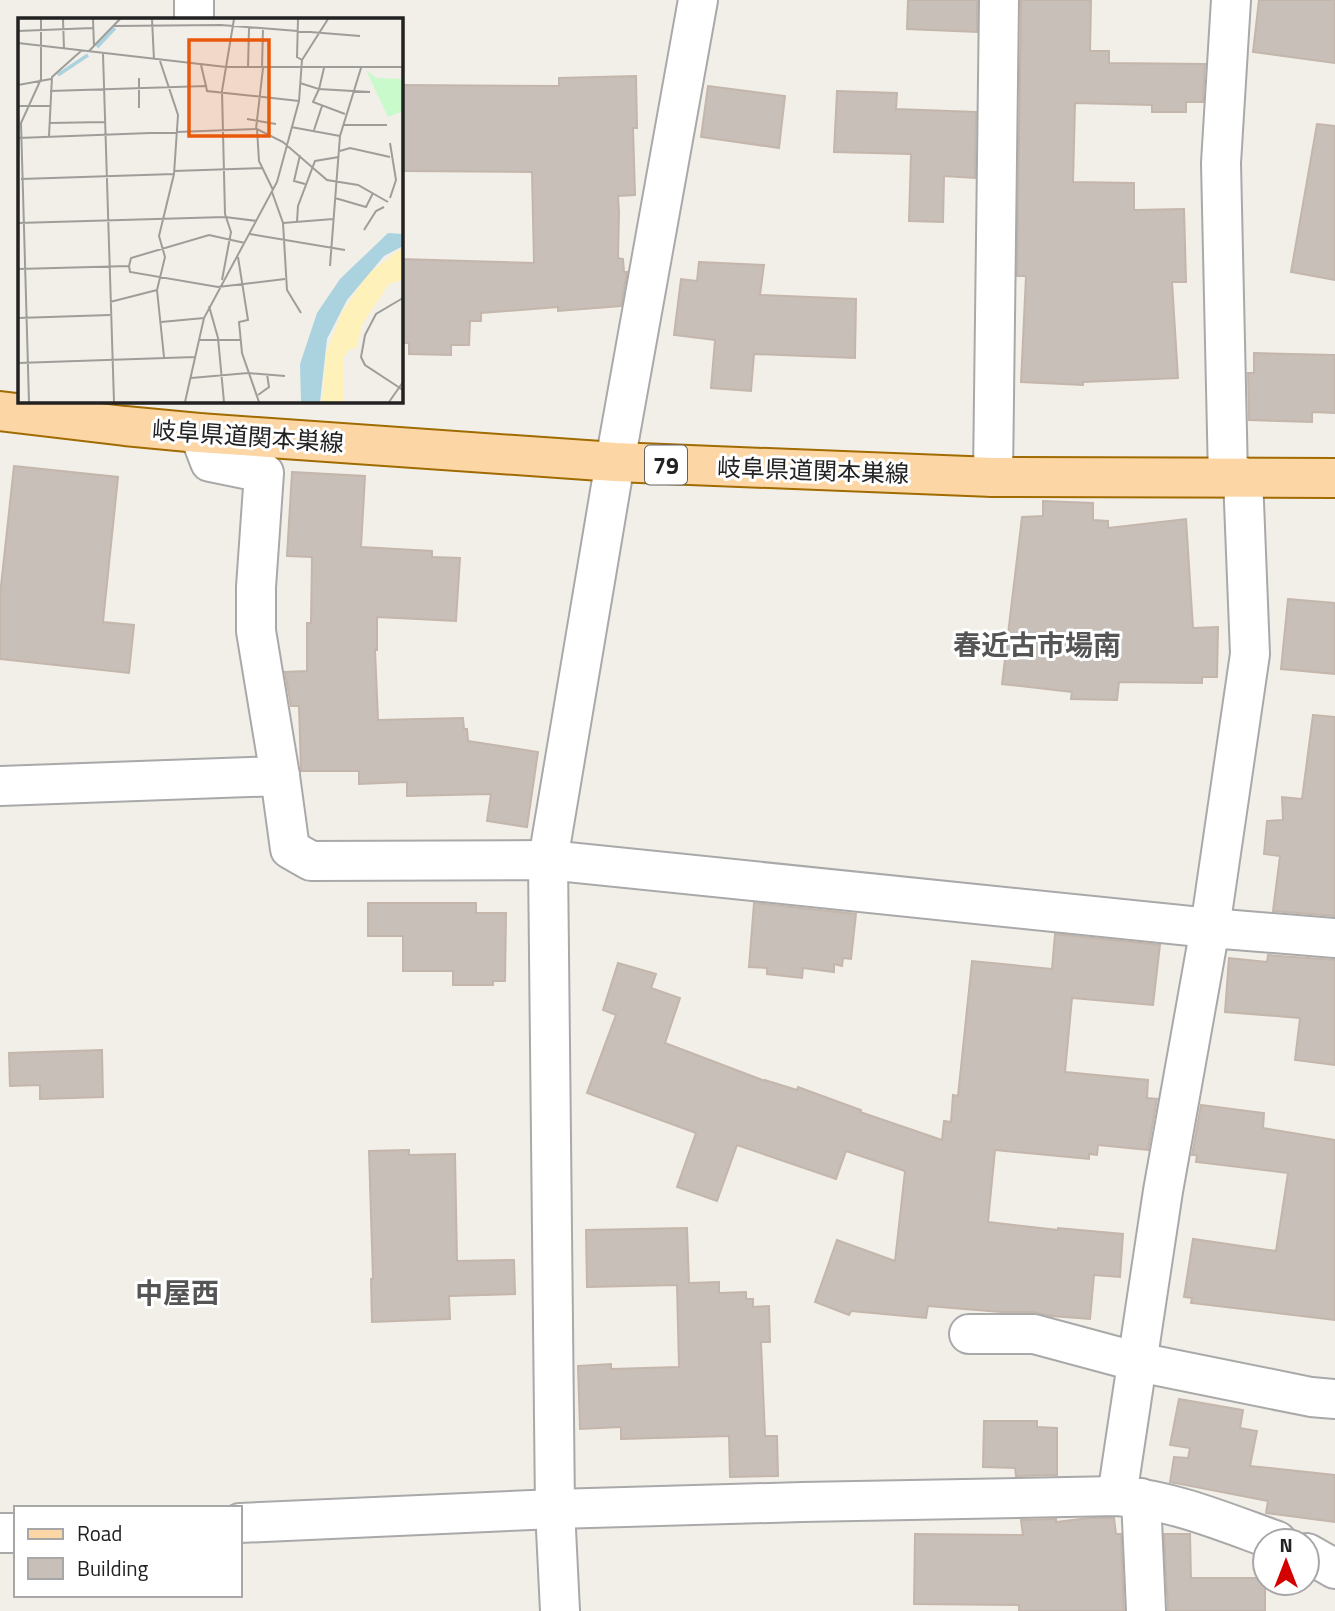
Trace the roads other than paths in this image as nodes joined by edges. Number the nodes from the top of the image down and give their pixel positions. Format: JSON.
{"nodes":[{"id":1,"x":194,"y":0,"type":"edge"},
{"id":2,"x":698,"y":0,"type":"edge"},
{"id":3,"x":999,"y":0,"type":"edge"},
{"id":4,"x":1231,"y":0,"type":"edge"},
{"id":5,"x":194,"y":18,"type":"edge"},
{"id":6,"x":0,"y":411,"type":"edge"},
{"id":7,"x":199,"y":433,"type":"junction"},
{"id":8,"x":615,"y":463,"type":"junction"},
{"id":9,"x":993,"y":477,"type":"junction"},
{"id":10,"x":1236,"y":477,"type":"junction"},
{"id":11,"x":1335,"y":478,"type":"edge"},
{"id":12,"x":280,"y":776,"type":"junction"},
{"id":13,"x":0,"y":786,"type":"edge"},
{"id":14,"x":548,"y":860,"type":"junction"},
{"id":15,"x":1210,"y":928,"type":"junction"},
{"id":16,"x":1335,"y":938,"type":"edge"},
{"id":17,"x":968,"y":1334,"type":"dead end"},
{"id":18,"x":1138,"y":1362,"type":"junction"},
{"id":19,"x":1335,"y":1399,"type":"edge"},
{"id":20,"x":1129,"y":1497,"type":"junction"},
{"id":21,"x":555,"y":1509,"type":"junction"},
{"id":22,"x":242,"y":1523,"type":"edge"},
{"id":23,"x":1251,"y":1531,"type":"edge"},
{"id":24,"x":560,"y":1611,"type":"edge"},
{"id":25,"x":1146,"y":1611,"type":"edge"}],
"edges":[{"from":1,"to":5,"type":"street"},
{"from":2,"to":8,"type":"street"},
{"from":3,"to":9,"type":"street"},
{"from":4,"to":10,"type":"street"},
{"from":6,"to":7,"type":"main road","name":"岐阜県道関本巣線","number":"79"},
{"from":7,"to":8,"type":"main road","name":"岐阜県道関本巣線","number":"79"},
{"from":7,"to":12,"type":"street"},
{"from":8,"to":9,"type":"main road","name":"岐阜県道関本巣線","number":"79"},
{"from":8,"to":14,"type":"street"},
{"from":9,"to":10,"type":"main road","name":"岐阜県道関本巣線","number":"79"},
{"from":10,"to":11,"type":"main road","name":"岐阜県道関本巣線","number":"79"},
{"from":10,"to":15,"type":"street"},
{"from":12,"to":13,"type":"street"},
{"from":12,"to":14,"type":"street"},
{"from":14,"to":15,"type":"street"},
{"from":14,"to":21,"type":"street"},
{"from":15,"to":16,"type":"street"},
{"from":15,"to":18,"type":"street"},
{"from":17,"to":18,"type":"street"},
{"from":18,"to":19,"type":"street"},
{"from":18,"to":20,"type":"street"},
{"from":20,"to":21,"type":"street"},
{"from":20,"to":23,"type":"street"},
{"from":20,"to":25,"type":"street"},
{"from":21,"to":22,"type":"street"},
{"from":21,"to":24,"type":"street"}]}
